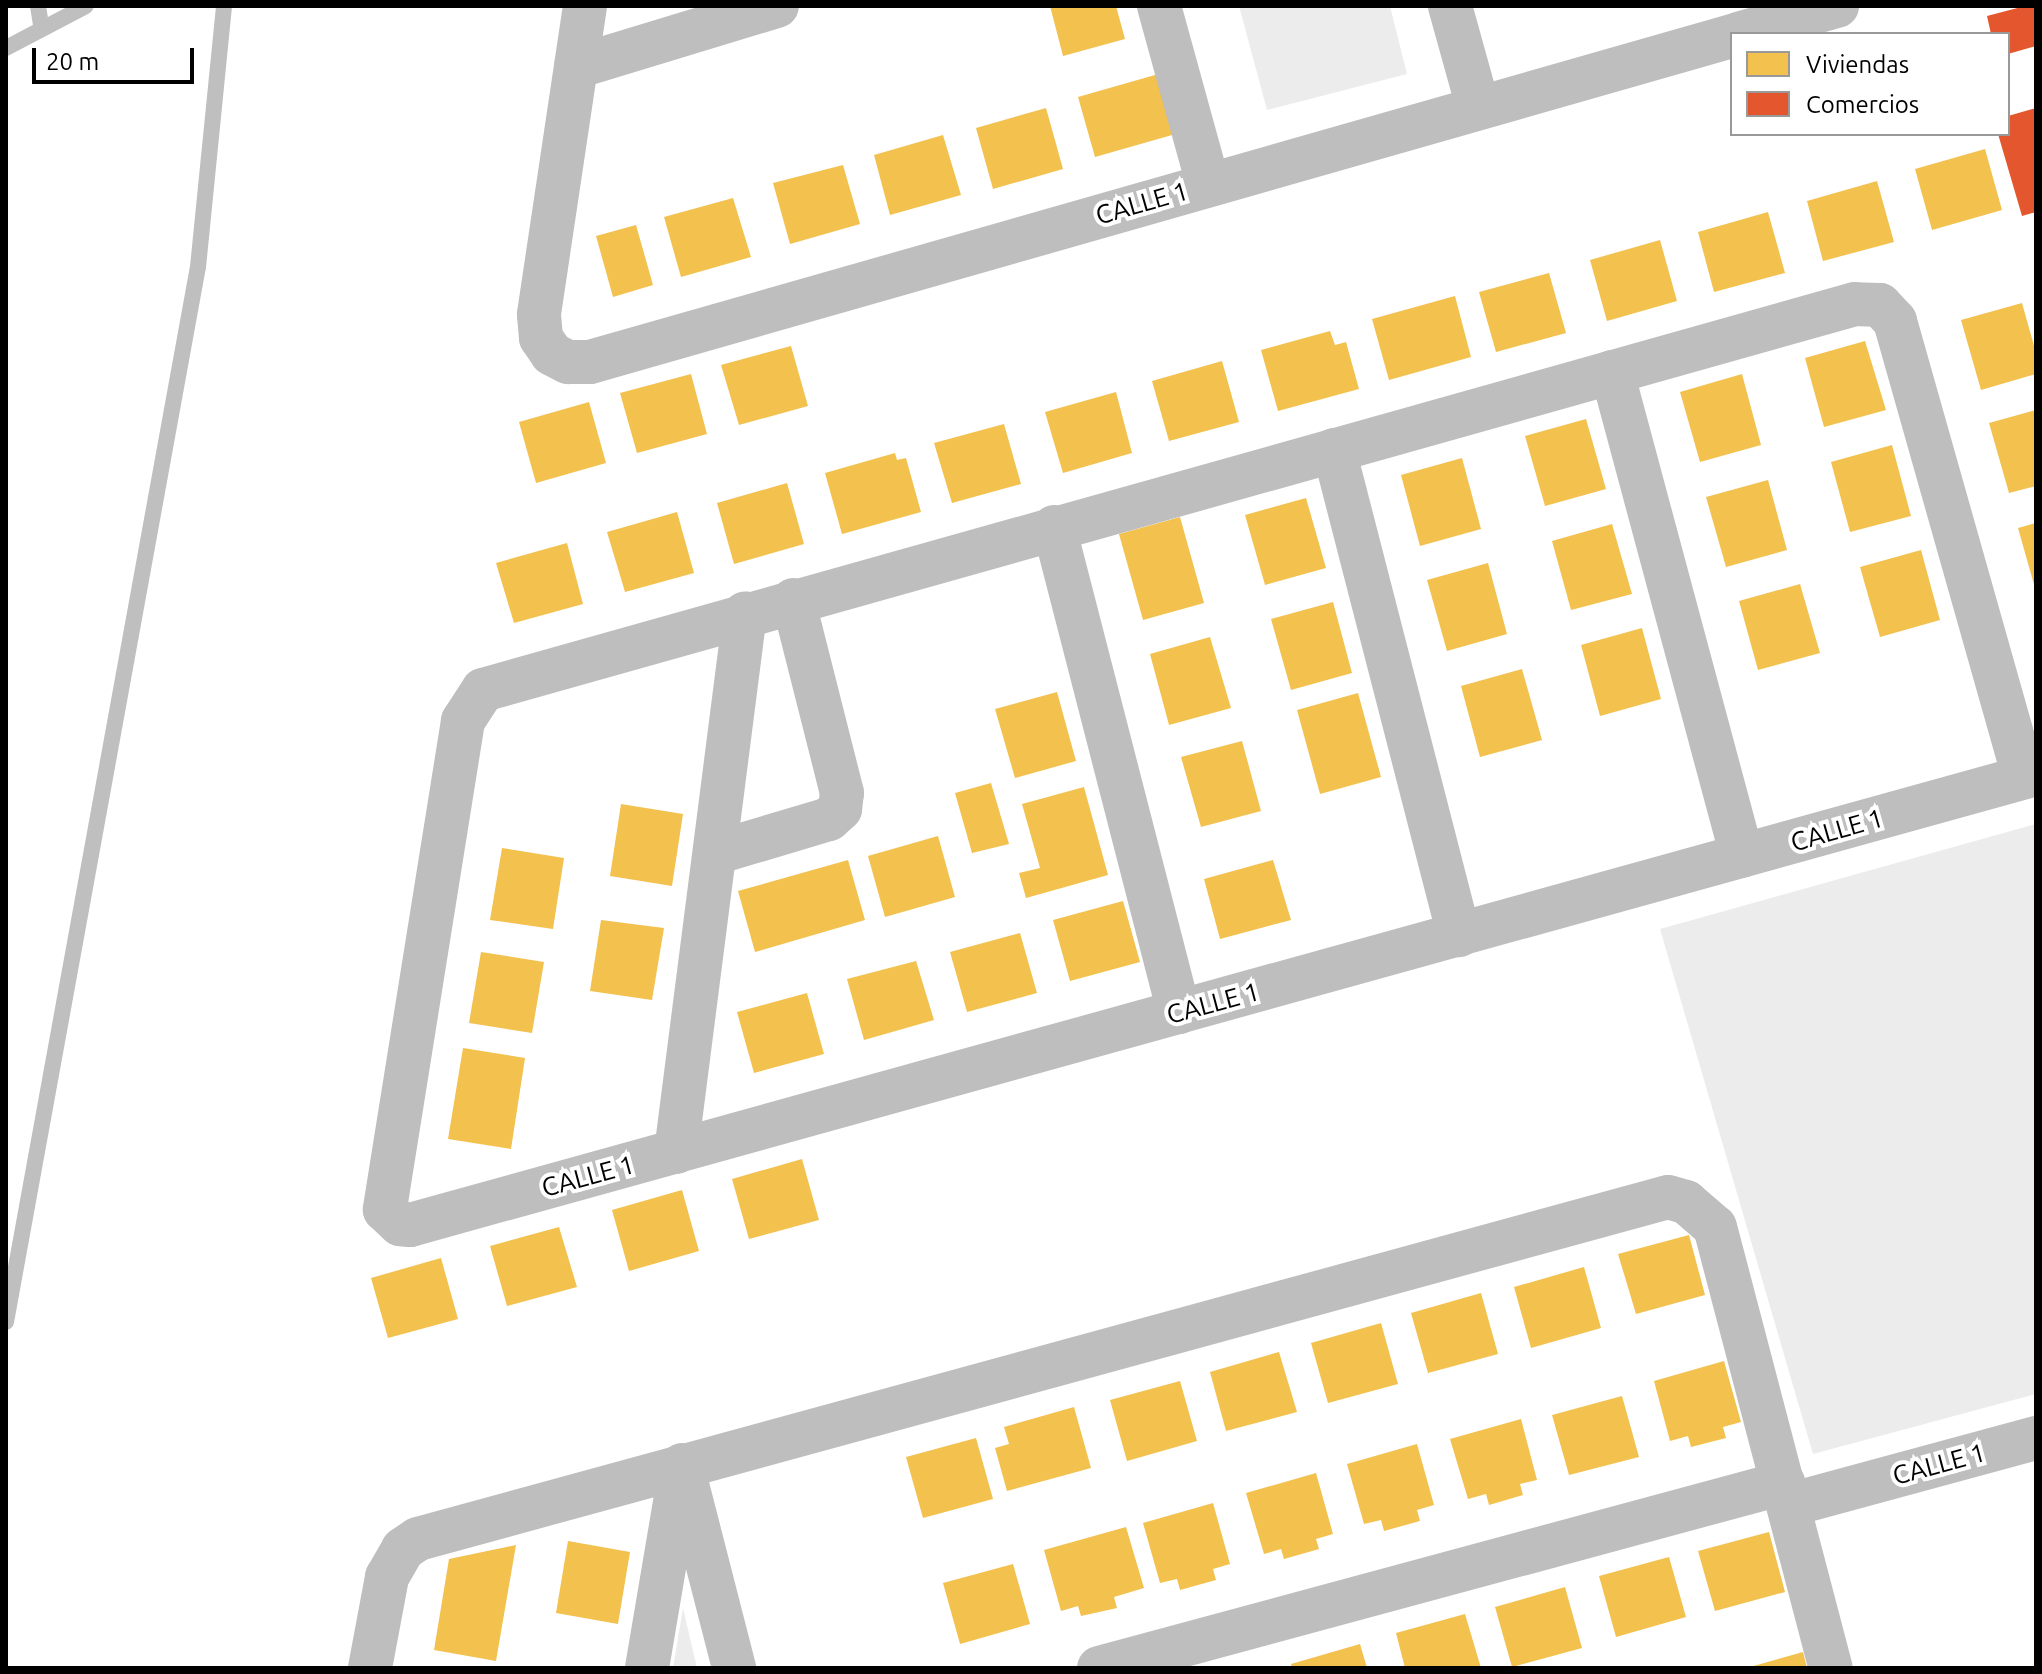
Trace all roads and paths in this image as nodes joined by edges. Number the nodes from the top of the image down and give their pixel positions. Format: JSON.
{"nodes":[{"id":1,"x":585,"y":6,"type":"edge"},
{"id":2,"x":777,"y":6,"type":"edge"},
{"id":3,"x":1159,"y":6,"type":"edge"},
{"id":4,"x":1450,"y":6,"type":"edge"},
{"id":5,"x":1837,"y":6,"type":"edge"},
{"id":6,"x":1743,"y":26,"type":"edge"},
{"id":7,"x":576,"y":67,"type":"junction"},
{"id":8,"x":1478,"y":107,"type":"junction"},
{"id":9,"x":1208,"y":184,"type":"junction"},
{"id":10,"x":1612,"y":372,"type":"junction"},
{"id":11,"x":1334,"y":450,"type":"junction"},
{"id":12,"x":1054,"y":527,"type":"junction"},
{"id":13,"x":793,"y":600,"type":"junction"},
{"id":14,"x":745,"y":613,"type":"junction"},
{"id":15,"x":2030,"y":776,"type":"edge"},
{"id":16,"x":715,"y":853,"type":"junction"},
{"id":17,"x":1742,"y":856,"type":"junction"},
{"id":18,"x":1459,"y":935,"type":"junction"},
{"id":19,"x":1179,"y":1012,"type":"junction"},
{"id":20,"x":676,"y":1152,"type":"junction"},
{"id":21,"x":2036,"y":1438,"type":"edge"},
{"id":22,"x":682,"y":1465,"type":"junction"},
{"id":23,"x":1786,"y":1494,"type":"junction"},
{"id":24,"x":370,"y":1668,"type":"edge"},
{"id":25,"x":647,"y":1668,"type":"edge"},
{"id":26,"x":734,"y":1668,"type":"edge"},
{"id":27,"x":1099,"y":1668,"type":"edge"},
{"id":28,"x":1831,"y":1668,"type":"edge"}],
"edges":[{"from":1,"to":7,"type":"street"},
{"from":2,"to":7,"type":"street"},
{"from":3,"to":9,"type":"street"},
{"from":4,"to":8,"type":"street"},
{"from":5,"to":6,"type":"street","name":"CALLE 1"},
{"from":6,"to":8,"type":"street","name":"CALLE 1"},
{"from":7,"to":9,"type":"street","name":"CALLE 1"},
{"from":8,"to":9,"type":"street","name":"CALLE 1"},
{"from":10,"to":11,"type":"street"},
{"from":10,"to":15,"type":"street"},
{"from":10,"to":17,"type":"street"},
{"from":11,"to":12,"type":"street"},
{"from":11,"to":18,"type":"street"},
{"from":12,"to":13,"type":"street"},
{"from":12,"to":19,"type":"street"},
{"from":13,"to":14,"type":"street"},
{"from":13,"to":16,"type":"street"},
{"from":14,"to":16,"type":"street"},
{"from":14,"to":20,"type":"street","name":"CALLE 1"},
{"from":15,"to":17,"type":"street","name":"CALLE 1"},
{"from":16,"to":20,"type":"street"},
{"from":17,"to":18,"type":"street","name":"CALLE 1"},
{"from":18,"to":19,"type":"street","name":"CALLE 1"},
{"from":19,"to":20,"type":"street","name":"CALLE 1"},
{"from":21,"to":23,"type":"street","name":"CALLE 1"},
{"from":22,"to":23,"type":"street"},
{"from":22,"to":24,"type":"street"},
{"from":22,"to":25,"type":"street"},
{"from":22,"to":26,"type":"street"},
{"from":23,"to":27,"type":"street","name":"CALLE 1"},
{"from":23,"to":28,"type":"street"}]}
